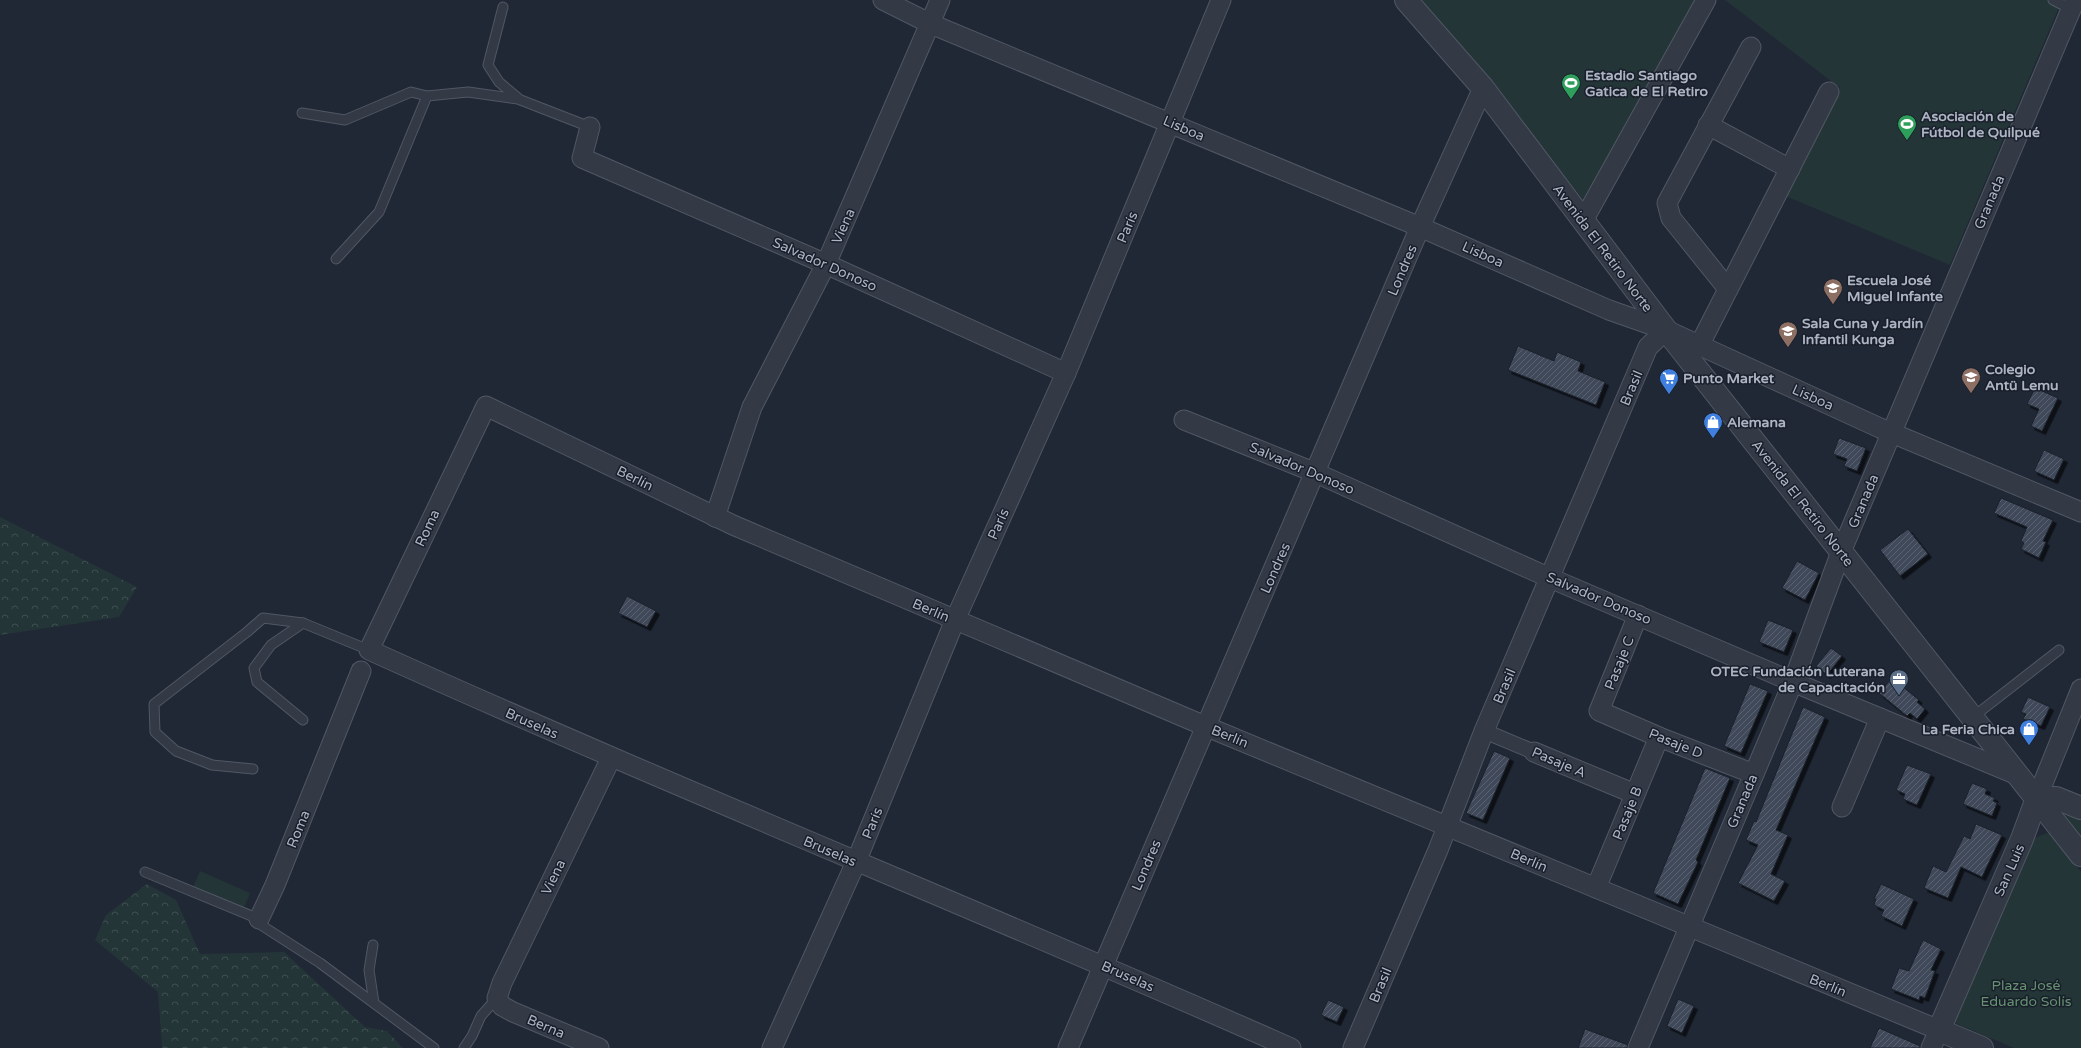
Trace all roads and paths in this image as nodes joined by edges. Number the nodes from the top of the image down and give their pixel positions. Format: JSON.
{"nodes":[{"id":1,"x":883,"y":0,"type":"edge"},
{"id":2,"x":940,"y":0,"type":"edge"},
{"id":3,"x":1221,"y":0,"type":"edge"},
{"id":4,"x":1406,"y":0,"type":"edge"},
{"id":5,"x":1706,"y":0,"type":"edge"},
{"id":6,"x":2053,"y":0,"type":"edge"},
{"id":7,"x":2073,"y":4,"type":"edge"},
{"id":8,"x":503,"y":8,"type":"dead end"},
{"id":9,"x":931,"y":24,"type":"junction"},
{"id":10,"x":1751,"y":47,"type":"dead end"},
{"id":11,"x":1483,"y":88,"type":"junction"},
{"id":12,"x":1829,"y":92,"type":"dead end"},
{"id":13,"x":427,"y":96,"type":"junction"},
{"id":14,"x":518,"y":99,"type":"junction"},
{"id":15,"x":302,"y":114,"type":"dead end"},
{"id":16,"x":1171,"y":123,"type":"junction"},
{"id":17,"x":1708,"y":125,"type":"junction"},
{"id":18,"x":590,"y":127,"type":"joint"},
{"id":19,"x":1790,"y":169,"type":"junction"},
{"id":20,"x":1584,"y":221,"type":"junction"},
{"id":21,"x":1420,"y":227,"type":"junction"},
{"id":22,"x":336,"y":259,"type":"dead end"},
{"id":23,"x":826,"y":264,"type":"junction"},
{"id":24,"x":1728,"y":289,"type":"junction"},
{"id":25,"x":1666,"y":330,"type":"junction"},
{"id":26,"x":1699,"y":346,"type":"junction"},
{"id":27,"x":1066,"y":373,"type":"junction"},
{"id":28,"x":486,"y":406,"type":"joint"},
{"id":29,"x":1184,"y":420,"type":"dead end"},
{"id":30,"x":1892,"y":432,"type":"junction"},
{"id":31,"x":1316,"y":473,"type":"junction"},
{"id":32,"x":2081,"y":512,"type":"edge"},
{"id":33,"x":715,"y":517,"type":"junction"},
{"id":34,"x":1841,"y":552,"type":"junction"},
{"id":35,"x":1550,"y":578,"type":"junction"},
{"id":36,"x":1638,"y":615,"type":"junction"},
{"id":37,"x":955,"y":620,"type":"junction"},
{"id":38,"x":302,"y":623,"type":"junction"},
{"id":39,"x":369,"y":650,"type":"junction"},
{"id":40,"x":2059,"y":650,"type":"dead end"},
{"id":41,"x":360,"y":671,"type":"dead end"},
{"id":42,"x":1793,"y":682,"type":"junction"},
{"id":43,"x":2081,"y":689,"type":"edge"},
{"id":44,"x":1599,"y":711,"type":"joint"},
{"id":45,"x":1972,"y":717,"type":"junction"},
{"id":46,"x":1880,"y":718,"type":"junction"},
{"id":47,"x":302,"y":720,"type":"dead end"},
{"id":48,"x":1205,"y":726,"type":"junction"},
{"id":49,"x":1484,"y":731,"type":"junction"},
{"id":50,"x":1659,"y":737,"type":"junction"},
{"id":51,"x":1534,"y":752,"type":"joint"},
{"id":52,"x":611,"y":758,"type":"junction"},
{"id":53,"x":253,"y":769,"type":"dead end"},
{"id":54,"x":1754,"y":774,"type":"junction"},
{"id":55,"x":2015,"y":774,"type":"junction"},
{"id":56,"x":1635,"y":794,"type":"junction"},
{"id":57,"x":2036,"y":798,"type":"junction"},
{"id":58,"x":1842,"y":807,"type":"dead end"},
{"id":59,"x":2081,"y":808,"type":"edge"},
{"id":60,"x":1446,"y":826,"type":"junction"},
{"id":61,"x":2081,"y":855,"type":"edge"},
{"id":62,"x":856,"y":862,"type":"junction"},
{"id":63,"x":145,"y":872,"type":"dead end"},
{"id":64,"x":1596,"y":888,"type":"junction"},
{"id":65,"x":259,"y":919,"type":"junction"},
{"id":66,"x":1689,"y":928,"type":"junction"},
{"id":67,"x":373,"y":945,"type":"dead end"},
{"id":68,"x":1103,"y":965,"type":"junction"},
{"id":69,"x":497,"y":998,"type":"junction"},
{"id":70,"x":374,"y":1003,"type":"junction"},
{"id":71,"x":1935,"y":1039,"type":"edge"},
{"id":72,"x":434,"y":1048,"type":"edge"},
{"id":73,"x":464,"y":1048,"type":"edge"},
{"id":74,"x":599,"y":1048,"type":"edge"},
{"id":75,"x":772,"y":1048,"type":"edge"},
{"id":76,"x":1068,"y":1048,"type":"edge"},
{"id":77,"x":1292,"y":1048,"type":"edge"},
{"id":78,"x":1353,"y":1048,"type":"edge"},
{"id":79,"x":1638,"y":1048,"type":"edge"},
{"id":80,"x":1982,"y":1048,"type":"edge"}],
"edges":[{"from":1,"to":9,"type":"street","name":"Lisboa"},
{"from":2,"to":9,"type":"street","name":"Viena"},
{"from":3,"to":16,"type":"street","name":"París"},
{"from":4,"to":11,"type":"street","name":"Avenida El Retiro Norte"},
{"from":5,"to":20,"type":"street"},
{"from":6,"to":7,"type":"lane"},
{"from":7,"to":30,"type":"street","name":"Granada"},
{"from":8,"to":14,"type":"lane"},
{"from":9,"to":16,"type":"street","name":"Lisboa"},
{"from":9,"to":23,"type":"street","name":"Viena"},
{"from":10,"to":17,"type":"street"},
{"from":11,"to":20,"type":"street","name":"Avenida El Retiro Norte"},
{"from":11,"to":21,"type":"street","name":"Londres"},
{"from":12,"to":19,"type":"street"},
{"from":13,"to":14,"type":"lane"},
{"from":13,"to":15,"type":"lane"},
{"from":13,"to":22,"type":"lane"},
{"from":14,"to":18,"type":"lane"},
{"from":16,"to":21,"type":"street","name":"Lisboa"},
{"from":16,"to":27,"type":"street","name":"París"},
{"from":17,"to":19,"type":"street"},
{"from":17,"to":24,"type":"street"},
{"from":18,"to":23,"type":"street","name":"Salvador Donoso"},
{"from":19,"to":24,"type":"street"},
{"from":20,"to":25,"type":"street","name":"Avenida El Retiro Norte"},
{"from":21,"to":25,"type":"street","name":"Lisboa"},
{"from":21,"to":31,"type":"street","name":"Londres"},
{"from":23,"to":27,"type":"street","name":"Salvador Donoso"},
{"from":23,"to":33,"type":"street","name":"Viena"},
{"from":24,"to":26,"type":"street"},
{"from":25,"to":26,"type":"street","name":"Lisboa"},
{"from":25,"to":34,"type":"street","name":"Avenida El Retiro Norte"},
{"from":25,"to":35,"type":"street","name":"Brasil"},
{"from":26,"to":30,"type":"street","name":"Lisboa"},
{"from":27,"to":37,"type":"street","name":"París"},
{"from":28,"to":33,"type":"street","name":"Berlín"},
{"from":28,"to":39,"type":"street","name":"Roma"},
{"from":29,"to":31,"type":"street","name":"Salvador Donoso"},
{"from":30,"to":32,"type":"street","name":"Lisboa"},
{"from":30,"to":34,"type":"street","name":"Granada"},
{"from":31,"to":35,"type":"street","name":"Salvador Donoso"},
{"from":31,"to":48,"type":"street","name":"Londres"},
{"from":33,"to":37,"type":"street","name":"Berlín"},
{"from":34,"to":42,"type":"street","name":"Granada"},
{"from":34,"to":45,"type":"street","name":"Avenida El Retiro Norte"},
{"from":35,"to":36,"type":"street","name":"Salvador Donoso"},
{"from":35,"to":49,"type":"street","name":"Brasil"},
{"from":36,"to":42,"type":"street","name":"Salvador Donoso"},
{"from":36,"to":44,"type":"street","name":"Pasaje C"},
{"from":37,"to":48,"type":"street","name":"Berlín"},
{"from":37,"to":62,"type":"street","name":"París"},
{"from":38,"to":39,"type":"lane"},
{"from":38,"to":47,"type":"lane"},
{"from":38,"to":53,"type":"lane"},
{"from":39,"to":52,"type":"street","name":"Bruselas"},
{"from":40,"to":45,"type":"lane"},
{"from":41,"to":65,"type":"street","name":"Roma"},
{"from":42,"to":46,"type":"street","name":"Salvador Donoso"},
{"from":42,"to":54,"type":"street","name":"Granada"},
{"from":43,"to":57,"type":"street","name":"San Luis"},
{"from":44,"to":50,"type":"street","name":"Pasaje D"},
{"from":45,"to":55,"type":"street","name":"Avenida El Retiro Norte"},
{"from":46,"to":55,"type":"street","name":"Salvador Donoso"},
{"from":46,"to":58,"type":"street"},
{"from":48,"to":60,"type":"street","name":"Berlín"},
{"from":48,"to":68,"type":"street","name":"Londres"},
{"from":49,"to":51,"type":"street","name":"Pasaje A"},
{"from":49,"to":60,"type":"street","name":"Brasil"},
{"from":50,"to":54,"type":"street","name":"Pasaje D"},
{"from":50,"to":56,"type":"street","name":"Pasaje B"},
{"from":51,"to":56,"type":"street","name":"Pasaje A"},
{"from":52,"to":62,"type":"street","name":"Bruselas"},
{"from":52,"to":69,"type":"street","name":"Viena"},
{"from":54,"to":66,"type":"street","name":"Granada"},
{"from":55,"to":57,"type":"street","name":"Avenida El Retiro Norte"},
{"from":56,"to":64,"type":"street","name":"Pasaje B"},
{"from":57,"to":59,"type":"street"},
{"from":57,"to":61,"type":"street","name":"Avenida El Retiro Norte"},
{"from":57,"to":71,"type":"street","name":"San Luis"},
{"from":60,"to":64,"type":"street","name":"Berlín"},
{"from":60,"to":78,"type":"street","name":"Brasil"},
{"from":62,"to":68,"type":"street","name":"Bruselas"},
{"from":62,"to":75,"type":"street","name":"París"},
{"from":63,"to":65,"type":"lane"},
{"from":64,"to":66,"type":"street","name":"Berlín"},
{"from":65,"to":70,"type":"lane"},
{"from":66,"to":71,"type":"street","name":"Berlín"},
{"from":66,"to":79,"type":"street","name":"Granada"},
{"from":67,"to":70,"type":"lane"},
{"from":68,"to":76,"type":"street","name":"Londres"},
{"from":68,"to":77,"type":"street","name":"Bruselas"},
{"from":69,"to":73,"type":"lane"},
{"from":69,"to":74,"type":"street","name":"Berna"},
{"from":70,"to":72,"type":"lane"},
{"from":71,"to":80,"type":"street","name":"Berlín"}]}
